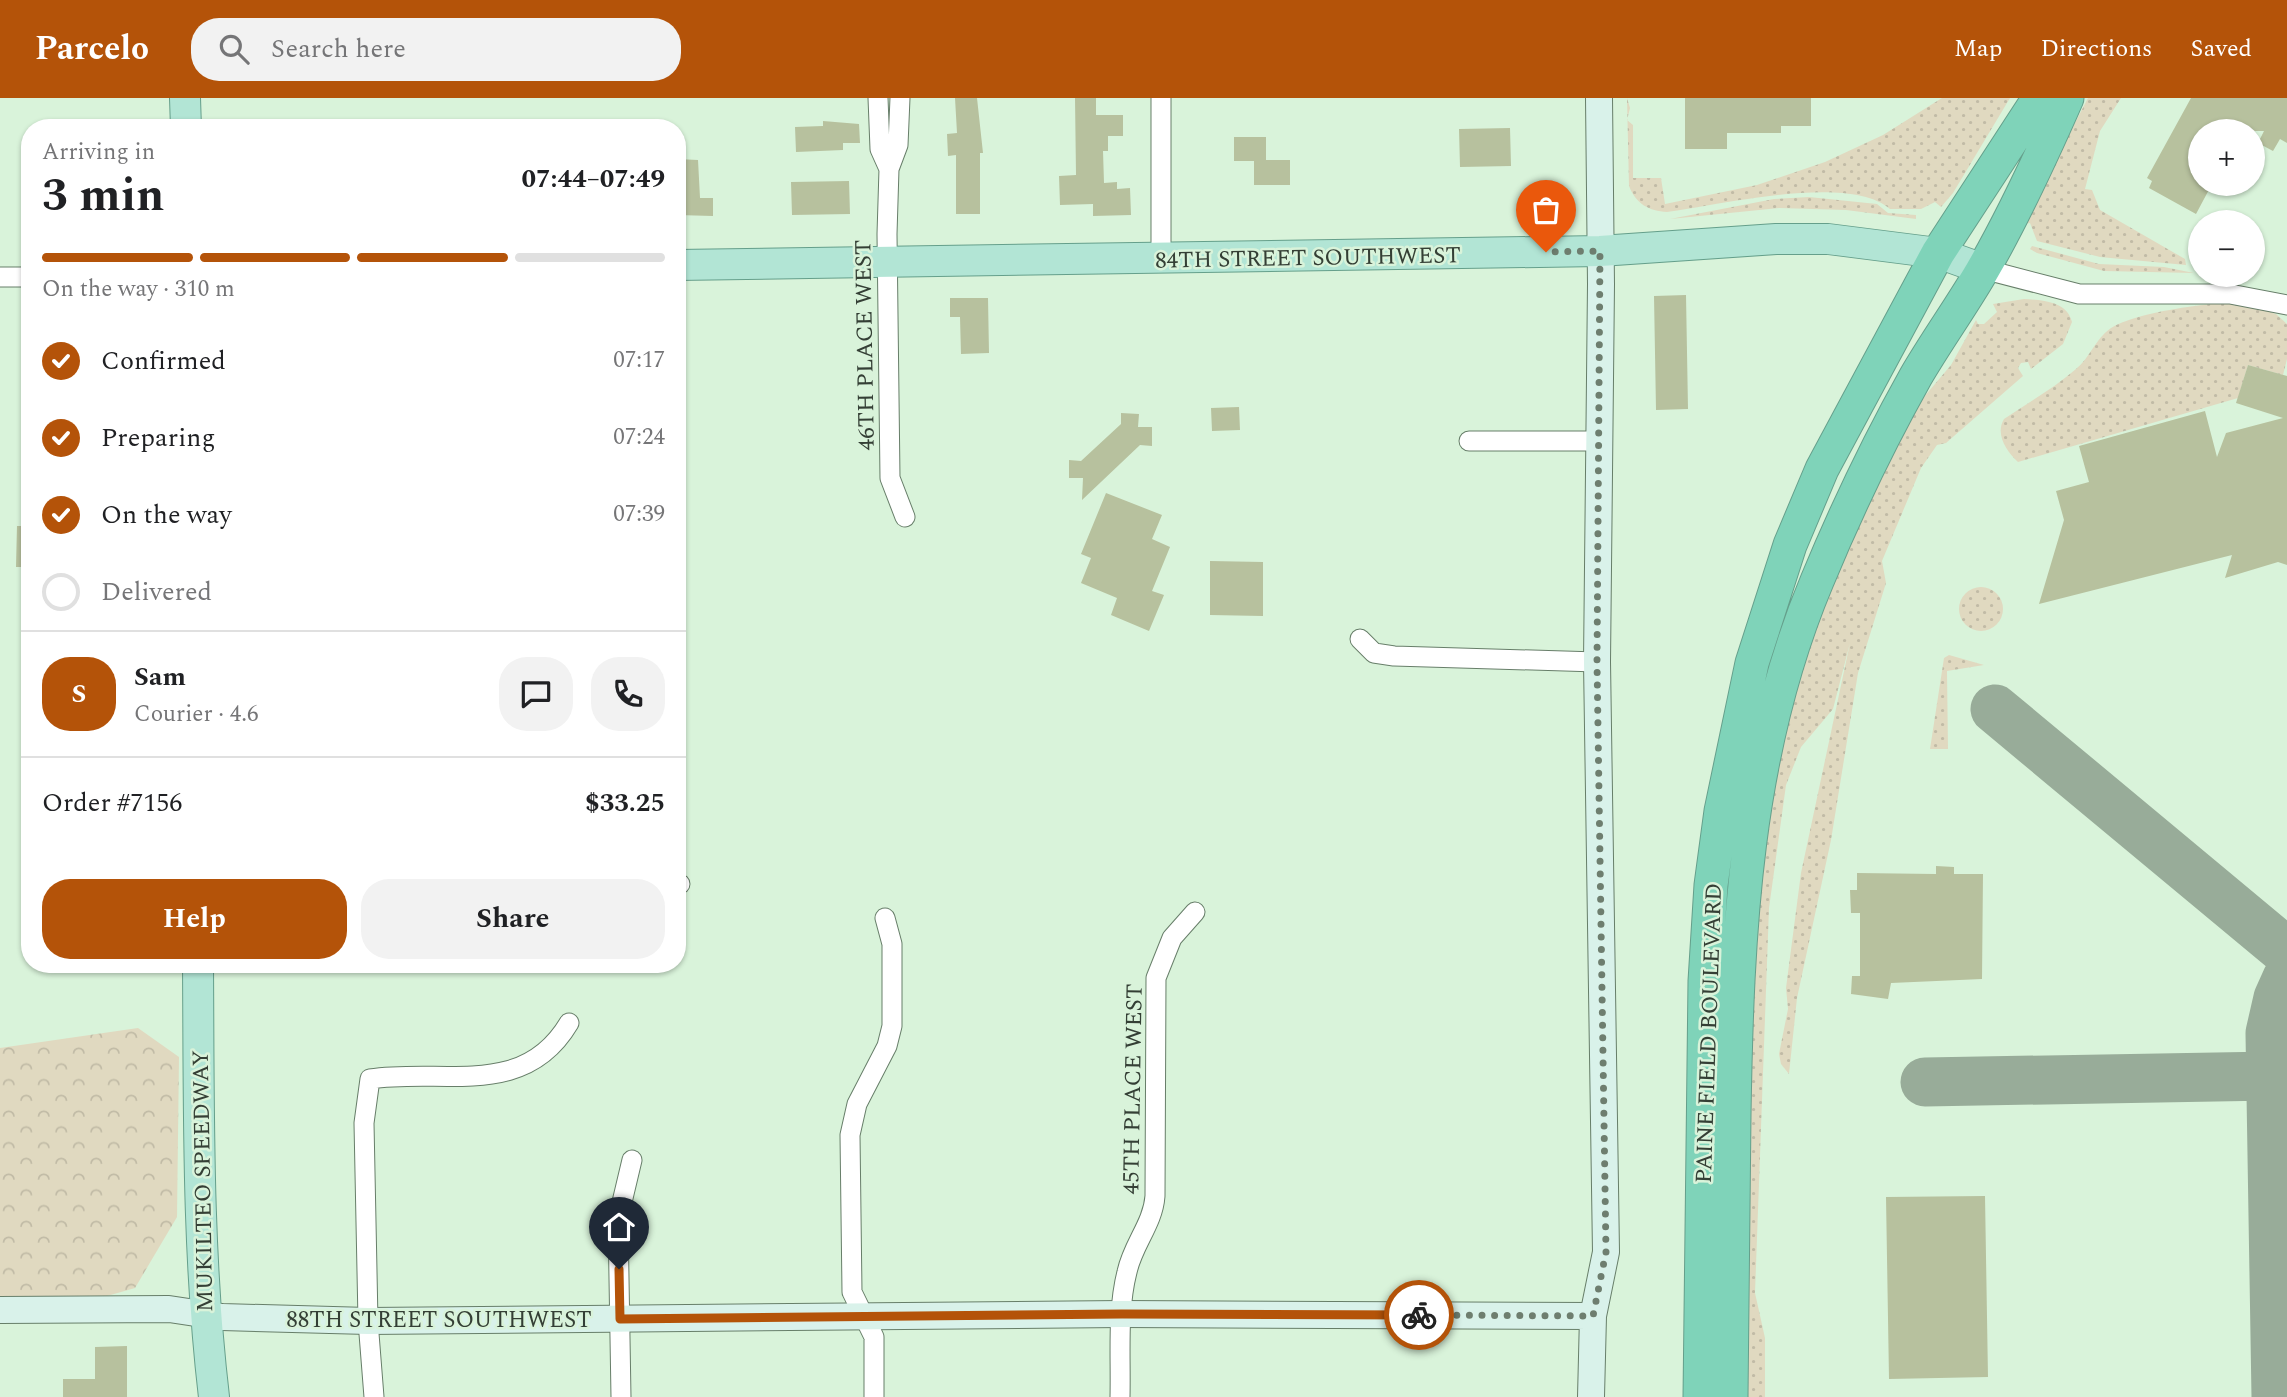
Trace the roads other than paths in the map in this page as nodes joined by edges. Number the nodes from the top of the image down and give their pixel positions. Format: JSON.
{"nodes":[{"id":1,"x":185,"y":98,"type":"edge"},
{"id":2,"x":878,"y":98,"type":"edge"},
{"id":3,"x":900,"y":98,"type":"edge"},
{"id":4,"x":1161,"y":98,"type":"edge"},
{"id":5,"x":1598,"y":98,"type":"edge"},
{"id":6,"x":2039,"y":98,"type":"edge"},
{"id":7,"x":2067,"y":98,"type":"edge"},
{"id":8,"x":186,"y":119,"type":"edge"},
{"id":9,"x":889,"y":169,"type":"junction"},
{"id":10,"x":1600,"y":251,"type":"junction"},
{"id":11,"x":1938,"y":253,"type":"junction"},
{"id":12,"x":1161,"y":260,"type":"junction"},
{"id":13,"x":887,"y":263,"type":"junction"},
{"id":14,"x":686,"y":265,"type":"edge"},
{"id":15,"x":1983,"y":270,"type":"junction"},
{"id":16,"x":0,"y":277,"type":"edge"},
{"id":17,"x":21,"y":277,"type":"edge"},
{"id":18,"x":2287,"y":305,"type":"edge"},
{"id":19,"x":1469,"y":441,"type":"dead end"},
{"id":20,"x":1600,"y":441,"type":"junction"},
{"id":21,"x":905,"y":517,"type":"dead end"},
{"id":22,"x":1360,"y":639,"type":"dead end"},
{"id":23,"x":1597,"y":662,"type":"junction"},
{"id":24,"x":1195,"y":912,"type":"dead end"},
{"id":25,"x":885,"y":918,"type":"dead end"},
{"id":26,"x":198,"y":973,"type":"edge"},
{"id":27,"x":569,"y":1023,"type":"dead end"},
{"id":28,"x":632,"y":1160,"type":"dead end"},
{"id":29,"x":0,"y":1310,"type":"edge"},
{"id":30,"x":204,"y":1314,"type":"junction"},
{"id":31,"x":1122,"y":1314,"type":"junction"},
{"id":32,"x":863,"y":1316,"type":"junction"},
{"id":33,"x":1593,"y":1316,"type":"junction"},
{"id":34,"x":620,"y":1319,"type":"junction"},
{"id":35,"x":368,"y":1321,"type":"junction"},
{"id":36,"x":214,"y":1397,"type":"edge"},
{"id":37,"x":374,"y":1397,"type":"edge"},
{"id":38,"x":621,"y":1397,"type":"edge"},
{"id":39,"x":874,"y":1397,"type":"edge"},
{"id":40,"x":1120,"y":1397,"type":"edge"},
{"id":41,"x":1591,"y":1397,"type":"edge"},
{"id":42,"x":1700,"y":1397,"type":"edge"},
{"id":43,"x":1731,"y":1397,"type":"edge"}],
"edges":[{"from":1,"to":8,"type":"main road"},
{"from":2,"to":9,"type":"street","name":"46TH PLACE WEST"},
{"from":3,"to":9,"type":"street","name":"46TH PLACE WEST"},
{"from":4,"to":12,"type":"street"},
{"from":5,"to":10,"type":"street"},
{"from":6,"to":11,"type":"highway"},
{"from":7,"to":15,"type":"highway"},
{"from":9,"to":13,"type":"street","name":"46TH PLACE WEST"},
{"from":10,"to":11,"type":"main road","name":"84TH STREET SOUTHWEST"},
{"from":10,"to":12,"type":"main road","name":"84TH STREET SOUTHWEST"},
{"from":10,"to":20,"type":"street"},
{"from":11,"to":15,"type":"main road","name":"84TH STREET SOUTHWEST"},
{"from":11,"to":42,"type":"highway","name":"PAINE FIELD BOULEVARD"},
{"from":12,"to":13,"type":"main road","name":"84TH STREET SOUTHWEST"},
{"from":13,"to":14,"type":"main road","name":"84TH STREET SOUTHWEST"},
{"from":13,"to":21,"type":"street","name":"46TH PLACE WEST"},
{"from":15,"to":18,"type":"street","name":"84TH STREET SOUTHWEST"},
{"from":15,"to":43,"type":"highway","name":"PAINE FIELD BOULEVARD"},
{"from":16,"to":17,"type":"street"},
{"from":19,"to":20,"type":"street"},
{"from":20,"to":23,"type":"street"},
{"from":22,"to":23,"type":"street"},
{"from":23,"to":33,"type":"street"},
{"from":24,"to":31,"type":"street","name":"45TH PLACE WEST"},
{"from":25,"to":32,"type":"street"},
{"from":26,"to":30,"type":"main road","name":"MUKILTEO SPEEDWAY"},
{"from":27,"to":35,"type":"street"},
{"from":28,"to":34,"type":"street"},
{"from":29,"to":30,"type":"street","name":"88TH STREET SOUTHWEST"},
{"from":30,"to":35,"type":"street","name":"88TH STREET SOUTHWEST"},
{"from":30,"to":36,"type":"main road","name":"MUKILTEO SPEEDWAY"},
{"from":31,"to":32,"type":"street","name":"88TH STREET SOUTHWEST"},
{"from":31,"to":33,"type":"street","name":"88TH STREET SOUTHWEST"},
{"from":31,"to":40,"type":"street","name":"45TH PLACE WEST"},
{"from":32,"to":34,"type":"street","name":"88TH STREET SOUTHWEST"},
{"from":32,"to":39,"type":"street"},
{"from":33,"to":41,"type":"street"},
{"from":34,"to":35,"type":"street","name":"88TH STREET SOUTHWEST"},
{"from":34,"to":38,"type":"street"},
{"from":35,"to":37,"type":"street"}]}
